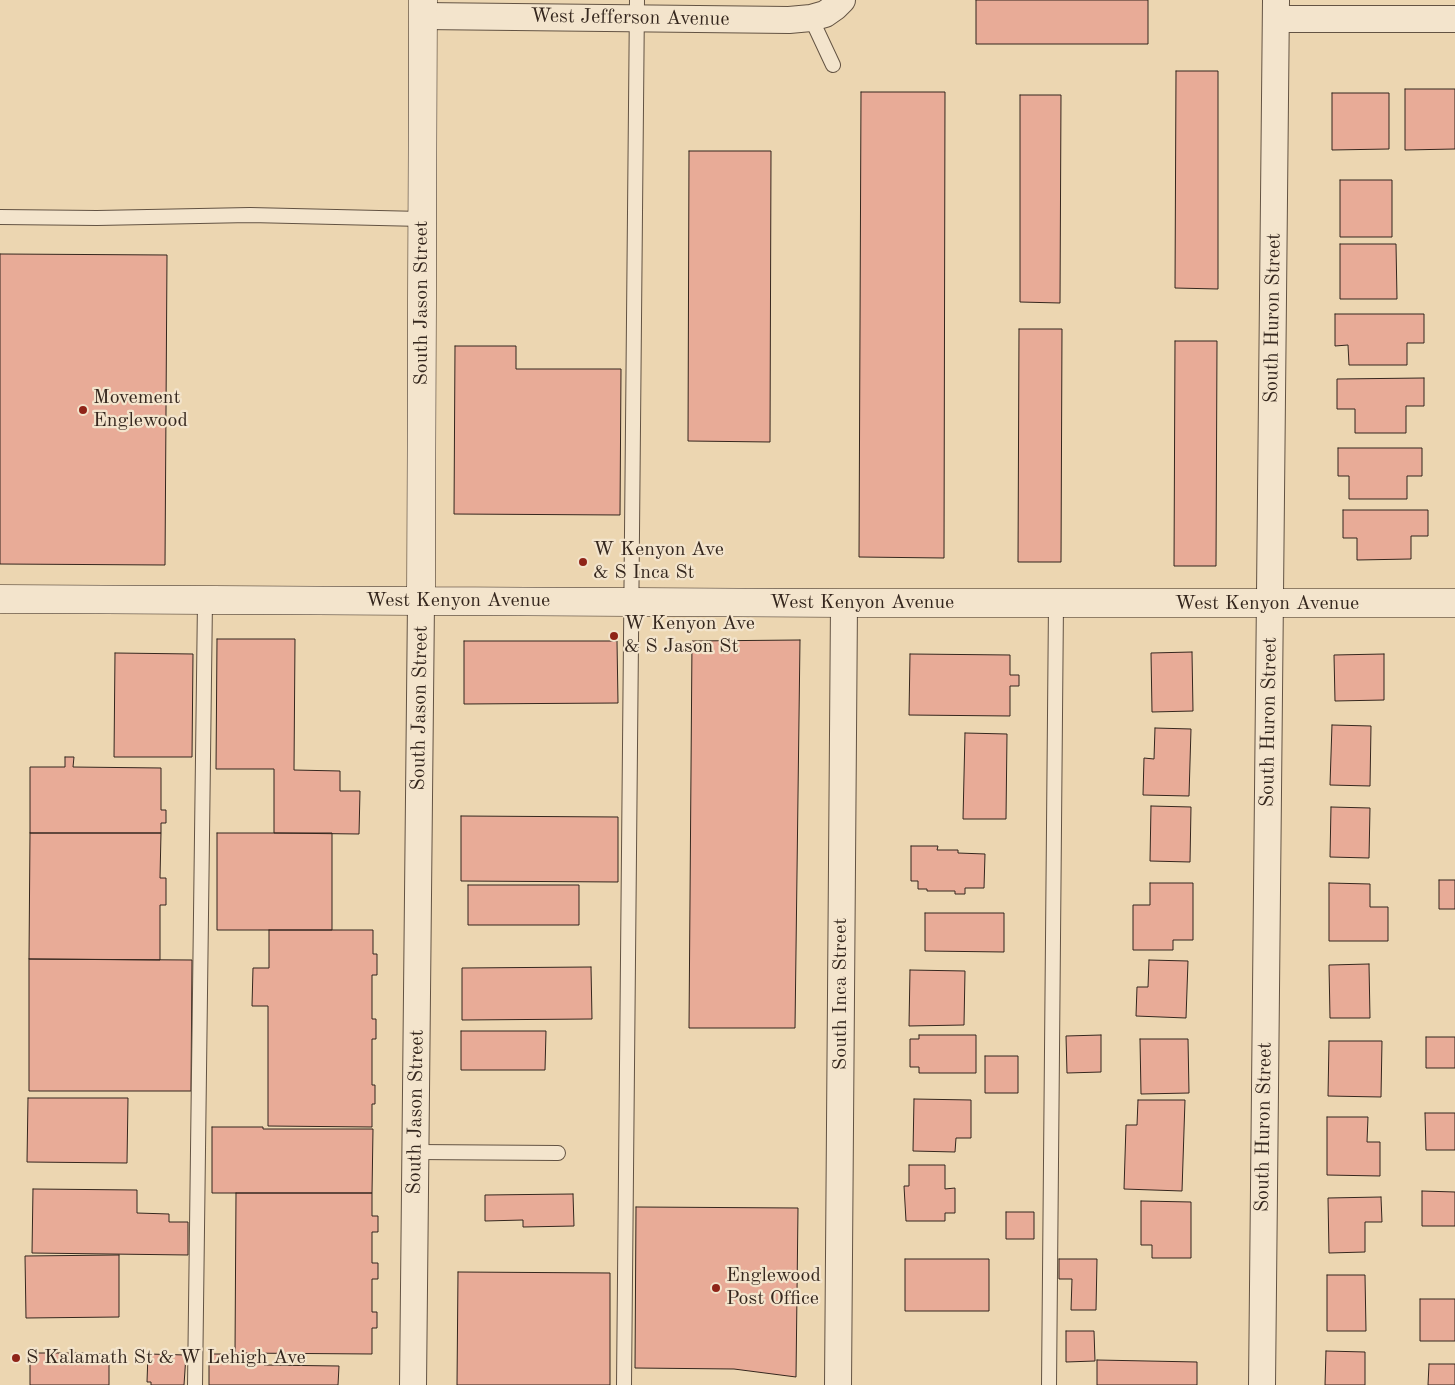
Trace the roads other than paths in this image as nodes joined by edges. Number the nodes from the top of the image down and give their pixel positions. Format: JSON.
{"nodes":[{"id":1,"x":839,"y":4,"type":"edge"},
{"id":2,"x":423,"y":8,"type":"edge"},
{"id":3,"x":637,"y":9,"type":"edge"},
{"id":4,"x":1276,"y":9,"type":"edge"},
{"id":5,"x":811,"y":18,"type":"junction"},
{"id":6,"x":1455,"y":19,"type":"edge"},
{"id":7,"x":833,"y":65,"type":"dead end"},
{"id":8,"x":0,"y":217,"type":"edge"},
{"id":9,"x":422,"y":218,"type":"junction"},
{"id":10,"x":0,"y":599,"type":"edge"},
{"id":11,"x":205,"y":600,"type":"junction"},
{"id":12,"x":421,"y":601,"type":"junction"},
{"id":13,"x":632,"y":602,"type":"junction"},
{"id":14,"x":844,"y":603,"type":"junction"},
{"id":15,"x":1455,"y":603,"type":"edge"},
{"id":16,"x":1056,"y":604,"type":"junction"},
{"id":17,"x":1270,"y":604,"type":"junction"},
{"id":18,"x":416,"y":1152,"type":"junction"},
{"id":19,"x":558,"y":1153,"type":"dead end"},
{"id":20,"x":195,"y":1385,"type":"edge"},
{"id":21,"x":413,"y":1385,"type":"edge"},
{"id":22,"x":624,"y":1385,"type":"edge"},
{"id":23,"x":838,"y":1385,"type":"edge"},
{"id":24,"x":1049,"y":1385,"type":"edge"},
{"id":25,"x":1262,"y":1385,"type":"edge"}],
"edges":[{"from":1,"to":5,"type":"street","name":"West Jefferson Avenue"},
{"from":2,"to":3,"type":"street","name":"West Jefferson Avenue"},
{"from":2,"to":9,"type":"street","name":"South Jason Street"},
{"from":3,"to":5,"type":"street","name":"West Jefferson Avenue"},
{"from":3,"to":13,"type":"lane"},
{"from":4,"to":6,"type":"street"},
{"from":4,"to":17,"type":"street","name":"South Huron Street"},
{"from":5,"to":7,"type":"lane"},
{"from":8,"to":9,"type":"lane"},
{"from":9,"to":12,"type":"street","name":"South Jason Street"},
{"from":10,"to":11,"type":"street","name":"West Kenyon Avenue"},
{"from":11,"to":12,"type":"street","name":"West Kenyon Avenue"},
{"from":11,"to":20,"type":"lane"},
{"from":12,"to":13,"type":"street","name":"West Kenyon Avenue"},
{"from":12,"to":18,"type":"street","name":"South Jason Street"},
{"from":13,"to":14,"type":"street","name":"West Kenyon Avenue"},
{"from":13,"to":22,"type":"lane"},
{"from":14,"to":16,"type":"street","name":"West Kenyon Avenue"},
{"from":14,"to":23,"type":"street","name":"South Inca Street"},
{"from":15,"to":17,"type":"street","name":"West Kenyon Avenue"},
{"from":16,"to":17,"type":"street","name":"West Kenyon Avenue"},
{"from":16,"to":24,"type":"lane"},
{"from":17,"to":25,"type":"street","name":"South Huron Street"},
{"from":18,"to":19,"type":"lane"},
{"from":18,"to":21,"type":"street","name":"South Jason Street"}]}
